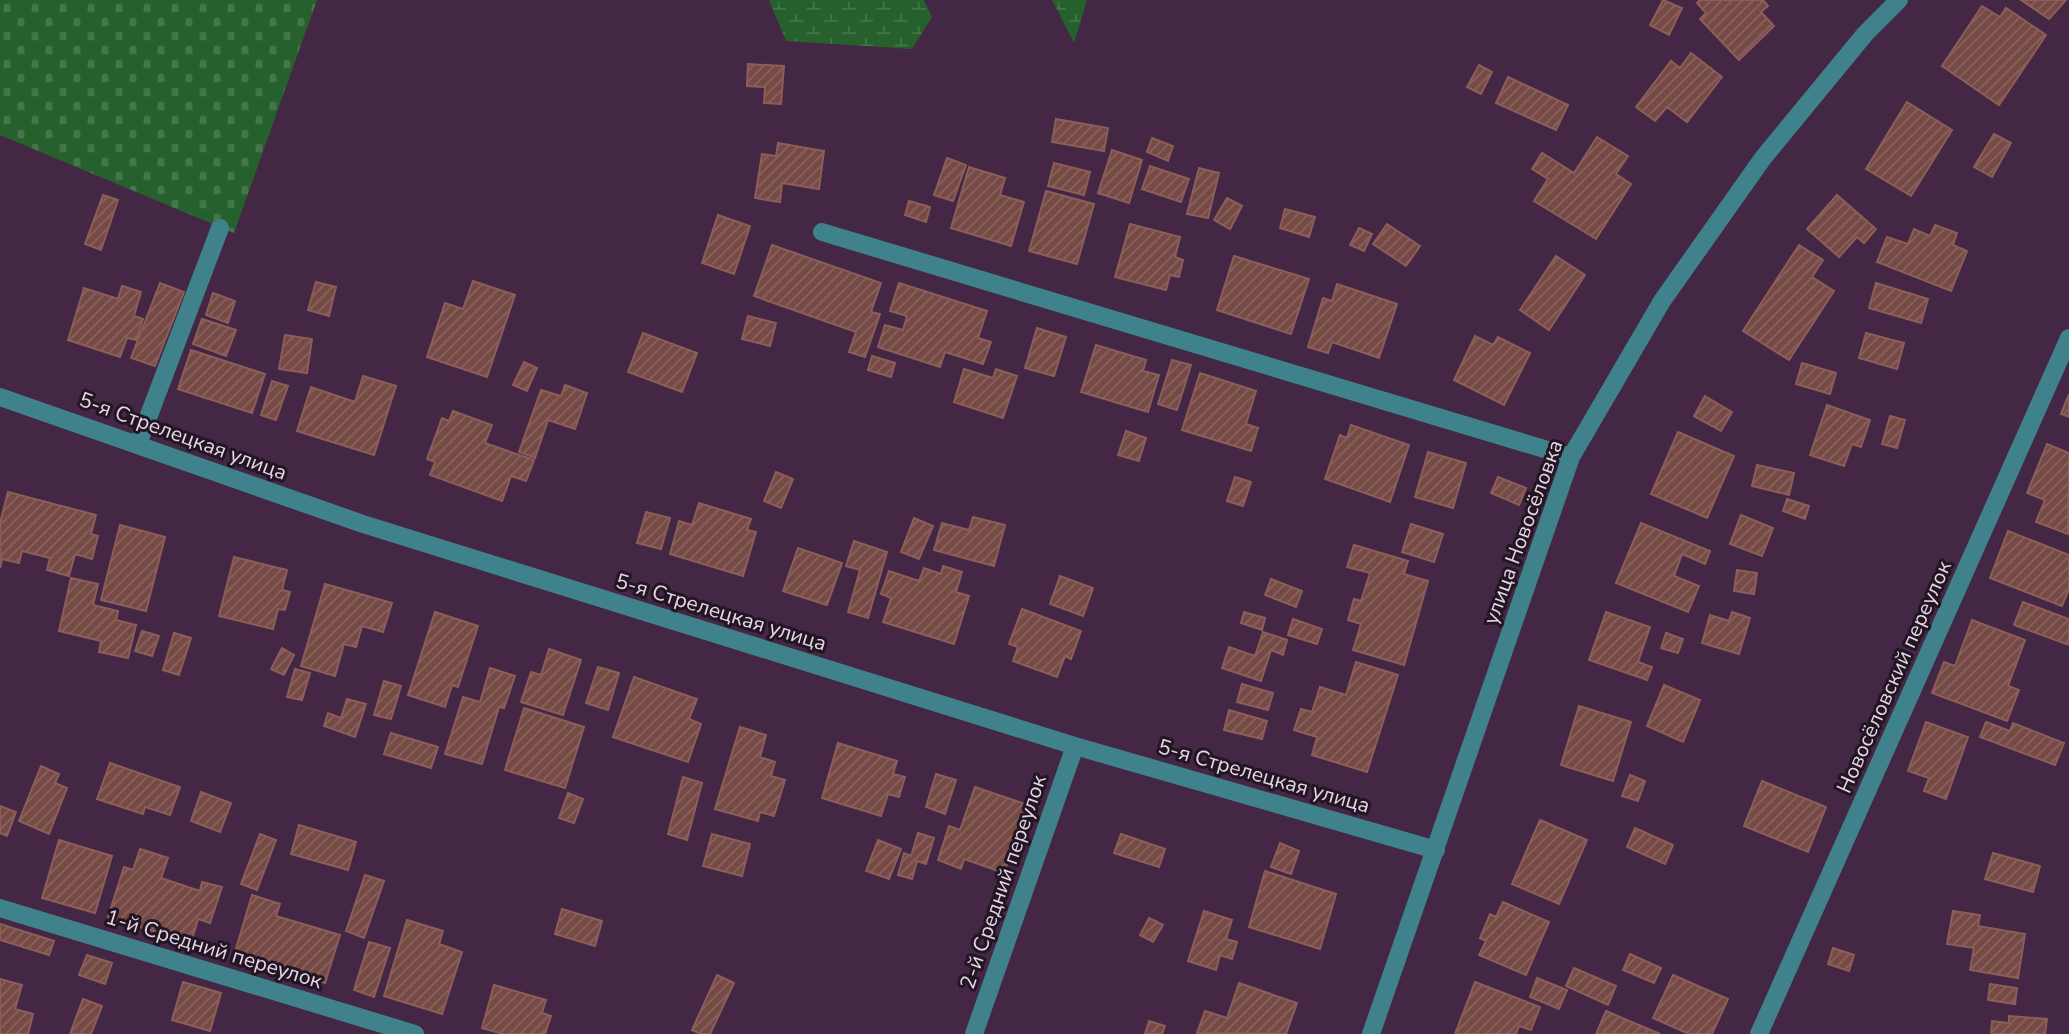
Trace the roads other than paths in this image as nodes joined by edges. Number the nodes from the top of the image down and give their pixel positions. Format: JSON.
{"nodes":[{"id":1,"x":1899,"y":0,"type":"edge"},
{"id":2,"x":220,"y":228,"type":"dead end"},
{"id":3,"x":822,"y":232,"type":"dead end"},
{"id":4,"x":2069,"y":338,"type":"edge"},
{"id":5,"x":0,"y":397,"type":"edge"},
{"id":6,"x":138,"y":444,"type":"junction"},
{"id":7,"x":1571,"y":457,"type":"junction"},
{"id":8,"x":1075,"y":746,"type":"junction"},
{"id":9,"x":1436,"y":850,"type":"junction"},
{"id":10,"x":0,"y":908,"type":"edge"},
{"id":11,"x":415,"y":1034,"type":"edge"},
{"id":12,"x":974,"y":1034,"type":"edge"},
{"id":13,"x":1371,"y":1034,"type":"edge"},
{"id":14,"x":1759,"y":1034,"type":"edge"}],
"edges":[{"from":1,"to":7,"type":"street","name":"улица Новосёловка"},
{"from":2,"to":6,"type":"street"},
{"from":3,"to":7,"type":"street"},
{"from":4,"to":14,"type":"street","name":"Новосёловский переулок"},
{"from":5,"to":6,"type":"street","name":"5-я Стрелецкая улица"},
{"from":6,"to":8,"type":"street","name":"5-я Стрелецкая улица"},
{"from":7,"to":9,"type":"street","name":"улица Новосёловка"},
{"from":8,"to":9,"type":"street","name":"5-я Стрелецкая улица"},
{"from":8,"to":12,"type":"street","name":"2-й Средний переулок"},
{"from":9,"to":13,"type":"street","name":"улица Новосёловка"},
{"from":10,"to":11,"type":"street","name":"1-й Средний переулок"}]}
